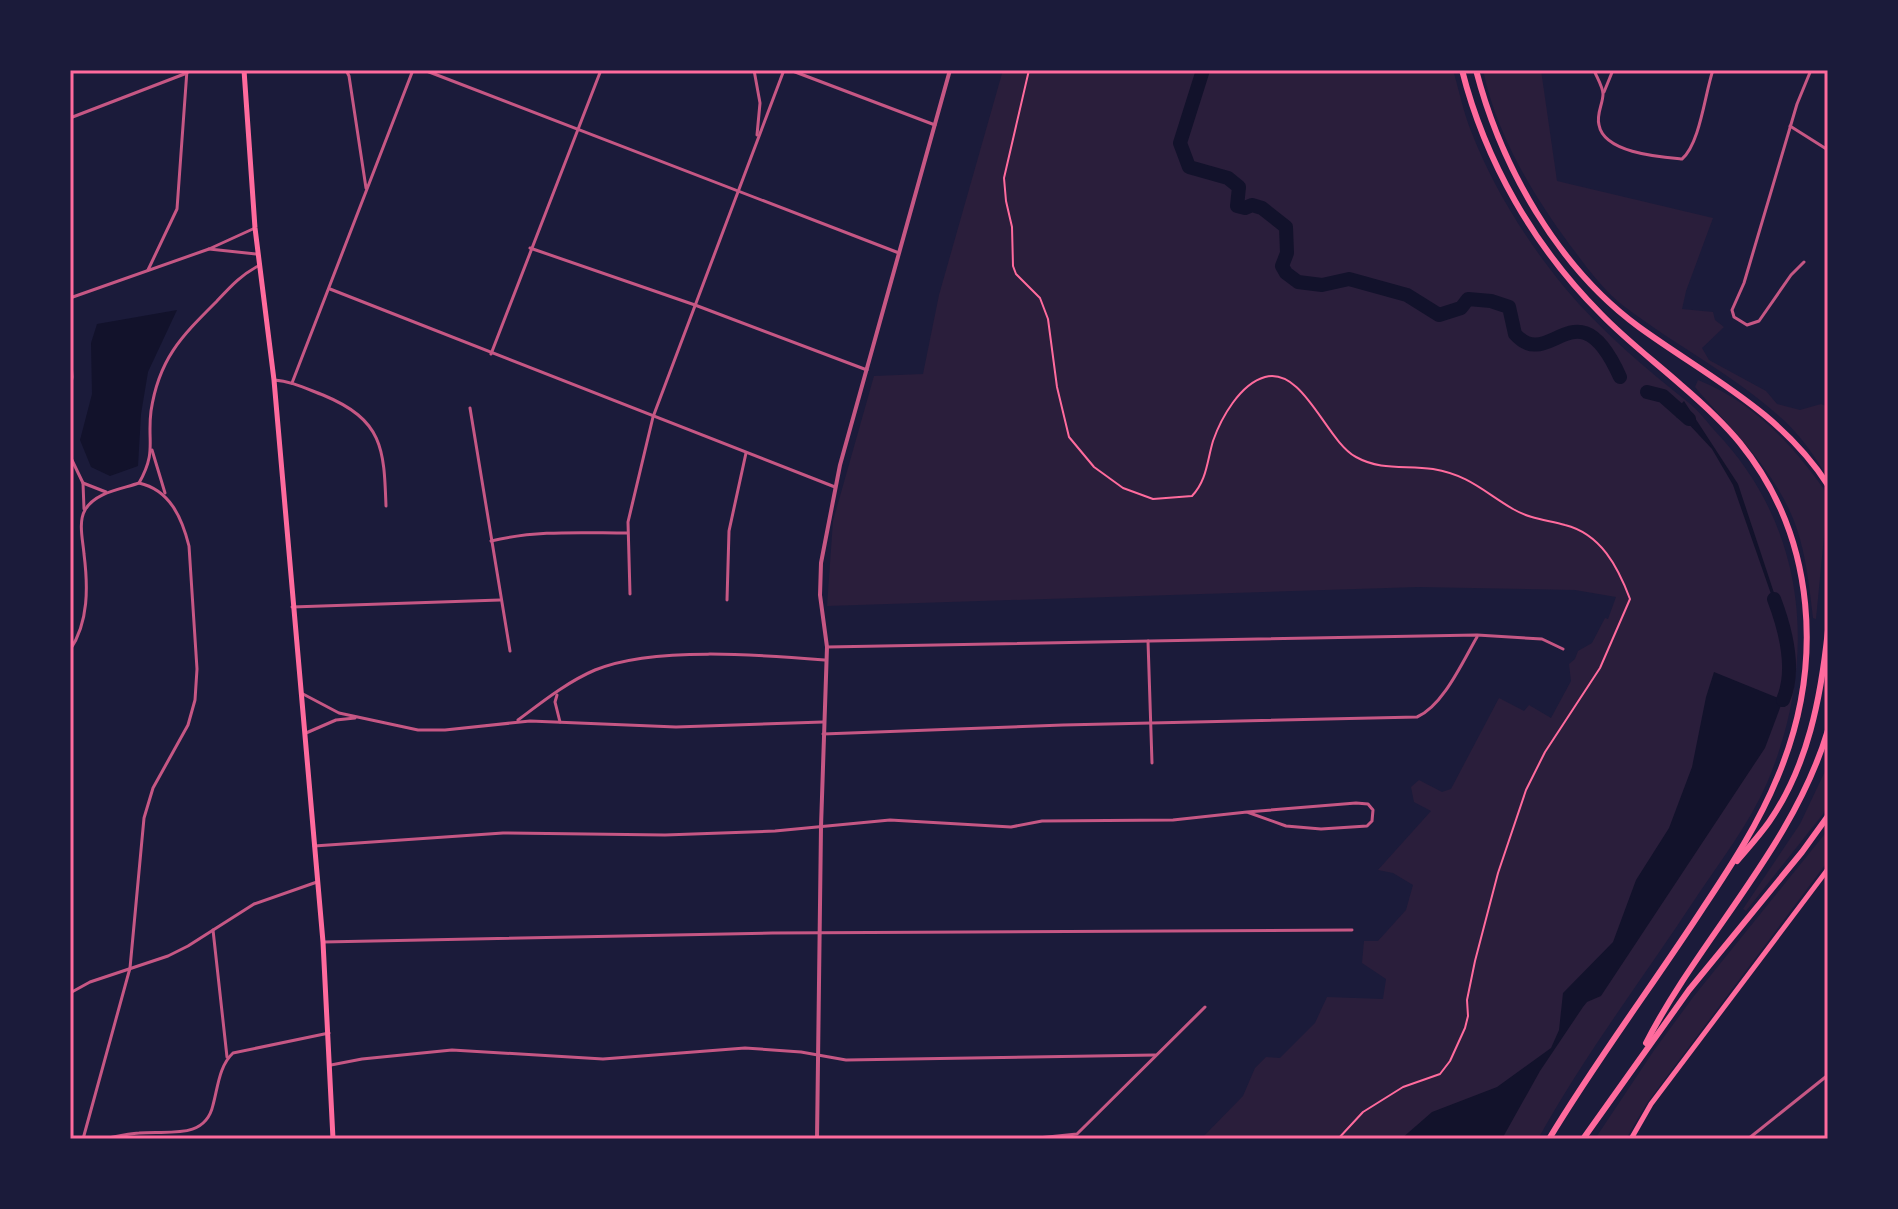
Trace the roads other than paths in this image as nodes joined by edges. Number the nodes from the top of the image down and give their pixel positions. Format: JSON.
{"nodes":[{"id":1,"x":244,"y":70,"type":"edge"},
{"id":2,"x":346,"y":70,"type":"edge"},
{"id":3,"x":413,"y":70,"type":"edge"},
{"id":4,"x":424,"y":70,"type":"edge"},
{"id":5,"x":601,"y":70,"type":"edge"},
{"id":6,"x":754,"y":70,"type":"edge"},
{"id":7,"x":784,"y":70,"type":"edge"},
{"id":8,"x":790,"y":70,"type":"edge"},
{"id":9,"x":950,"y":70,"type":"edge"},
{"id":10,"x":1462,"y":70,"type":"edge"},
{"id":11,"x":1476,"y":70,"type":"edge"},
{"id":12,"x":1594,"y":70,"type":"edge"},
{"id":13,"x":1613,"y":70,"type":"edge"},
{"id":14,"x":1713,"y":70,"type":"edge"},
{"id":15,"x":1811,"y":70,"type":"edge"},
{"id":16,"x":187,"y":72,"type":"edge"},
{"id":17,"x":1603,"y":94,"type":"junction"},
{"id":18,"x":70,"y":118,"type":"edge"},
{"id":19,"x":935,"y":125,"type":"junction"},
{"id":20,"x":1790,"y":126,"type":"junction"},
{"id":21,"x":577,"y":129,"type":"junction"},
{"id":22,"x":753,"y":150,"type":"junction"},
{"id":23,"x":1828,"y":150,"type":"edge"},
{"id":24,"x":366,"y":188,"type":"junction"},
{"id":25,"x":738,"y":190,"type":"junction"},
{"id":26,"x":255,"y":228,"type":"junction"},
{"id":27,"x":530,"y":248,"type":"junction"},
{"id":28,"x":209,"y":249,"type":"junction"},
{"id":29,"x":899,"y":253,"type":"junction"},
{"id":30,"x":259,"y":254,"type":"junction"},
{"id":31,"x":1804,"y":262,"type":"dead end"},
{"id":32,"x":260,"y":265,"type":"junction"},
{"id":33,"x":148,"y":270,"type":"junction"},
{"id":34,"x":330,"y":289,"type":"junction"},
{"id":35,"x":70,"y":298,"type":"edge"},
{"id":36,"x":695,"y":305,"type":"junction"},
{"id":37,"x":70,"y":347,"type":"edge"},
{"id":38,"x":491,"y":354,"type":"junction"},
{"id":39,"x":867,"y":370,"type":"junction"},
{"id":40,"x":274,"y":380,"type":"junction"},
{"id":41,"x":292,"y":383,"type":"junction"},
{"id":42,"x":70,"y":391,"type":"edge"},
{"id":43,"x":470,"y":408,"type":"dead end"},
{"id":44,"x":653,"y":417,"type":"junction"},
{"id":45,"x":152,"y":450,"type":"junction"},
{"id":46,"x":746,"y":453,"type":"junction"},
{"id":47,"x":70,"y":456,"type":"edge"},
{"id":48,"x":83,"y":483,"type":"junction"},
{"id":49,"x":139,"y":483,"type":"junction"},
{"id":50,"x":1828,"y":485,"type":"edge"},
{"id":51,"x":835,"y":487,"type":"junction"},
{"id":52,"x":107,"y":492,"type":"junction"},
{"id":53,"x":166,"y":496,"type":"junction"},
{"id":54,"x":386,"y":506,"type":"dead end"},
{"id":55,"x":84,"y":511,"type":"junction"},
{"id":56,"x":628,"y":533,"type":"junction"},
{"id":57,"x":491,"y":541,"type":"junction"},
{"id":58,"x":630,"y":594,"type":"dead end"},
{"id":59,"x":501,"y":599,"type":"junction"},
{"id":60,"x":727,"y":600,"type":"dead end"},
{"id":61,"x":292,"y":607,"type":"junction"},
{"id":62,"x":1828,"y":630,"type":"edge"},
{"id":63,"x":1477,"y":635,"type":"junction"},
{"id":64,"x":1148,"y":641,"type":"junction"},
{"id":65,"x":827,"y":647,"type":"junction"},
{"id":66,"x":1563,"y":649,"type":"dead end"},
{"id":67,"x":70,"y":650,"type":"edge"},
{"id":68,"x":510,"y":651,"type":"dead end"},
{"id":69,"x":826,"y":660,"type":"junction"},
{"id":70,"x":301,"y":692,"type":"junction"},
{"id":71,"x":557,"y":693,"type":"junction"},
{"id":72,"x":355,"y":718,"type":"junction"},
{"id":73,"x":560,"y":722,"type":"junction"},
{"id":74,"x":823,"y":722,"type":"junction"},
{"id":75,"x":515,"y":723,"type":"junction"},
{"id":76,"x":1151,"y":724,"type":"junction"},
{"id":77,"x":1828,"y":730,"type":"edge"},
{"id":78,"x":304,"y":734,"type":"junction"},
{"id":79,"x":823,"y":734,"type":"junction"},
{"id":80,"x":1152,"y":763,"type":"dead end"},
{"id":81,"x":1247,"y":812,"type":"junction"},
{"id":82,"x":1828,"y":816,"type":"edge"},
{"id":83,"x":821,"y":827,"type":"junction"},
{"id":84,"x":314,"y":846,"type":"junction"},
{"id":85,"x":1828,"y":869,"type":"edge"},
{"id":86,"x":317,"y":882,"type":"junction"},
{"id":87,"x":1720,"y":882,"type":"junction"},
{"id":88,"x":213,"y":930,"type":"junction"},
{"id":89,"x":1352,"y":930,"type":"dead end"},
{"id":90,"x":820,"y":934,"type":"junction"},
{"id":91,"x":323,"y":942,"type":"junction"},
{"id":92,"x":130,"y":968,"type":"junction"},
{"id":93,"x":70,"y":993,"type":"edge"},
{"id":94,"x":1205,"y":1007,"type":"dead end"},
{"id":95,"x":329,"y":1033,"type":"junction"},
{"id":96,"x":819,"y":1055,"type":"junction"},
{"id":97,"x":1155,"y":1055,"type":"junction"},
{"id":98,"x":227,"y":1058,"type":"junction"},
{"id":99,"x":1637,"y":1060,"type":"junction"},
{"id":100,"x":331,"y":1065,"type":"junction"},
{"id":101,"x":1828,"y":1075,"type":"edge"},
{"id":102,"x":1077,"y":1134,"type":"junction"},
{"id":103,"x":83,"y":1139,"type":"edge"},
{"id":104,"x":102,"y":1139,"type":"edge"},
{"id":105,"x":333,"y":1139,"type":"edge"},
{"id":106,"x":817,"y":1139,"type":"edge"},
{"id":107,"x":1028,"y":1139,"type":"edge"},
{"id":108,"x":1070,"y":1139,"type":"edge"},
{"id":109,"x":1549,"y":1139,"type":"edge"},
{"id":110,"x":1583,"y":1139,"type":"edge"},
{"id":111,"x":1631,"y":1139,"type":"edge"},
{"id":112,"x":1748,"y":1139,"type":"edge"}],
"edges":[{"from":1,"to":26,"type":"main road"},
{"from":2,"to":24,"type":"street"},
{"from":3,"to":24,"type":"street"},
{"from":4,"to":21,"type":"street"},
{"from":5,"to":21,"type":"street"},
{"from":6,"to":22,"type":"street"},
{"from":7,"to":22,"type":"street"},
{"from":8,"to":19,"type":"street"},
{"from":9,"to":19,"type":"street"},
{"from":10,"to":87,"type":"highway"},
{"from":11,"to":50,"type":"highway"},
{"from":12,"to":17,"type":"street"},
{"from":13,"to":17,"type":"street"},
{"from":14,"to":17,"type":"street"},
{"from":15,"to":20,"type":"street"},
{"from":16,"to":18,"type":"street"},
{"from":16,"to":33,"type":"street"},
{"from":19,"to":29,"type":"street"},
{"from":20,"to":23,"type":"street"},
{"from":20,"to":31,"type":"street"},
{"from":21,"to":25,"type":"street"},
{"from":21,"to":27,"type":"street"},
{"from":22,"to":25,"type":"street"},
{"from":24,"to":34,"type":"street"},
{"from":25,"to":29,"type":"street"},
{"from":25,"to":36,"type":"street"},
{"from":26,"to":28,"type":"street"},
{"from":26,"to":30,"type":"main road"},
{"from":27,"to":36,"type":"street"},
{"from":27,"to":38,"type":"street"},
{"from":28,"to":30,"type":"street"},
{"from":28,"to":33,"type":"street"},
{"from":29,"to":39,"type":"street"},
{"from":30,"to":32,"type":"main road"},
{"from":32,"to":40,"type":"main road"},
{"from":32,"to":45,"type":"street"},
{"from":33,"to":35,"type":"street"},
{"from":34,"to":38,"type":"street"},
{"from":34,"to":41,"type":"street"},
{"from":36,"to":39,"type":"street"},
{"from":36,"to":44,"type":"street"},
{"from":37,"to":42,"type":"street"},
{"from":38,"to":44,"type":"street"},
{"from":39,"to":51,"type":"street"},
{"from":40,"to":41,"type":"street"},
{"from":40,"to":61,"type":"main road"},
{"from":41,"to":54,"type":"street"},
{"from":43,"to":57,"type":"street"},
{"from":44,"to":46,"type":"street"},
{"from":44,"to":56,"type":"street"},
{"from":45,"to":49,"type":"street"},
{"from":45,"to":53,"type":"street"},
{"from":46,"to":51,"type":"street"},
{"from":46,"to":60,"type":"street"},
{"from":47,"to":48,"type":"street"},
{"from":48,"to":52,"type":"street"},
{"from":48,"to":55,"type":"street"},
{"from":49,"to":52,"type":"street"},
{"from":49,"to":53,"type":"street"},
{"from":51,"to":65,"type":"street"},
{"from":52,"to":55,"type":"street"},
{"from":53,"to":92,"type":"street"},
{"from":55,"to":67,"type":"street"},
{"from":56,"to":57,"type":"street"},
{"from":56,"to":58,"type":"street"},
{"from":57,"to":59,"type":"street"},
{"from":59,"to":61,"type":"street"},
{"from":59,"to":68,"type":"street"},
{"from":61,"to":70,"type":"main road"},
{"from":62,"to":87,"type":"highway"},
{"from":63,"to":64,"type":"street"},
{"from":63,"to":66,"type":"street"},
{"from":63,"to":76,"type":"street"},
{"from":64,"to":65,"type":"street"},
{"from":64,"to":76,"type":"street"},
{"from":65,"to":69,"type":"street"},
{"from":69,"to":71,"type":"street"},
{"from":69,"to":74,"type":"street"},
{"from":70,"to":72,"type":"street"},
{"from":70,"to":78,"type":"main road"},
{"from":71,"to":73,"type":"street"},
{"from":71,"to":75,"type":"street"},
{"from":72,"to":75,"type":"street"},
{"from":72,"to":78,"type":"street"},
{"from":73,"to":74,"type":"street"},
{"from":73,"to":75,"type":"street"},
{"from":74,"to":79,"type":"street"},
{"from":76,"to":79,"type":"street"},
{"from":76,"to":80,"type":"street"},
{"from":77,"to":99,"type":"highway"},
{"from":78,"to":84,"type":"main road"},
{"from":79,"to":83,"type":"street"},
{"from":81,"to":81,"type":"street"},
{"from":81,"to":83,"type":"street"},
{"from":82,"to":99,"type":"highway"},
{"from":83,"to":84,"type":"street"},
{"from":83,"to":90,"type":"street"},
{"from":84,"to":86,"type":"main road"},
{"from":85,"to":111,"type":"main road"},
{"from":86,"to":88,"type":"street"},
{"from":86,"to":91,"type":"main road"},
{"from":87,"to":109,"type":"highway"},
{"from":88,"to":92,"type":"street"},
{"from":88,"to":98,"type":"street"},
{"from":89,"to":90,"type":"street"},
{"from":90,"to":91,"type":"street"},
{"from":90,"to":96,"type":"street"},
{"from":91,"to":95,"type":"main road"},
{"from":92,"to":93,"type":"street"},
{"from":92,"to":103,"type":"street"},
{"from":94,"to":97,"type":"street"},
{"from":95,"to":98,"type":"street"},
{"from":95,"to":100,"type":"main road"},
{"from":96,"to":97,"type":"street"},
{"from":96,"to":100,"type":"street"},
{"from":96,"to":106,"type":"street"},
{"from":97,"to":102,"type":"street"},
{"from":98,"to":104,"type":"street"},
{"from":99,"to":110,"type":"highway"},
{"from":100,"to":105,"type":"main road"},
{"from":101,"to":112,"type":"street"},
{"from":102,"to":107,"type":"street"},
{"from":102,"to":108,"type":"street"}]}
